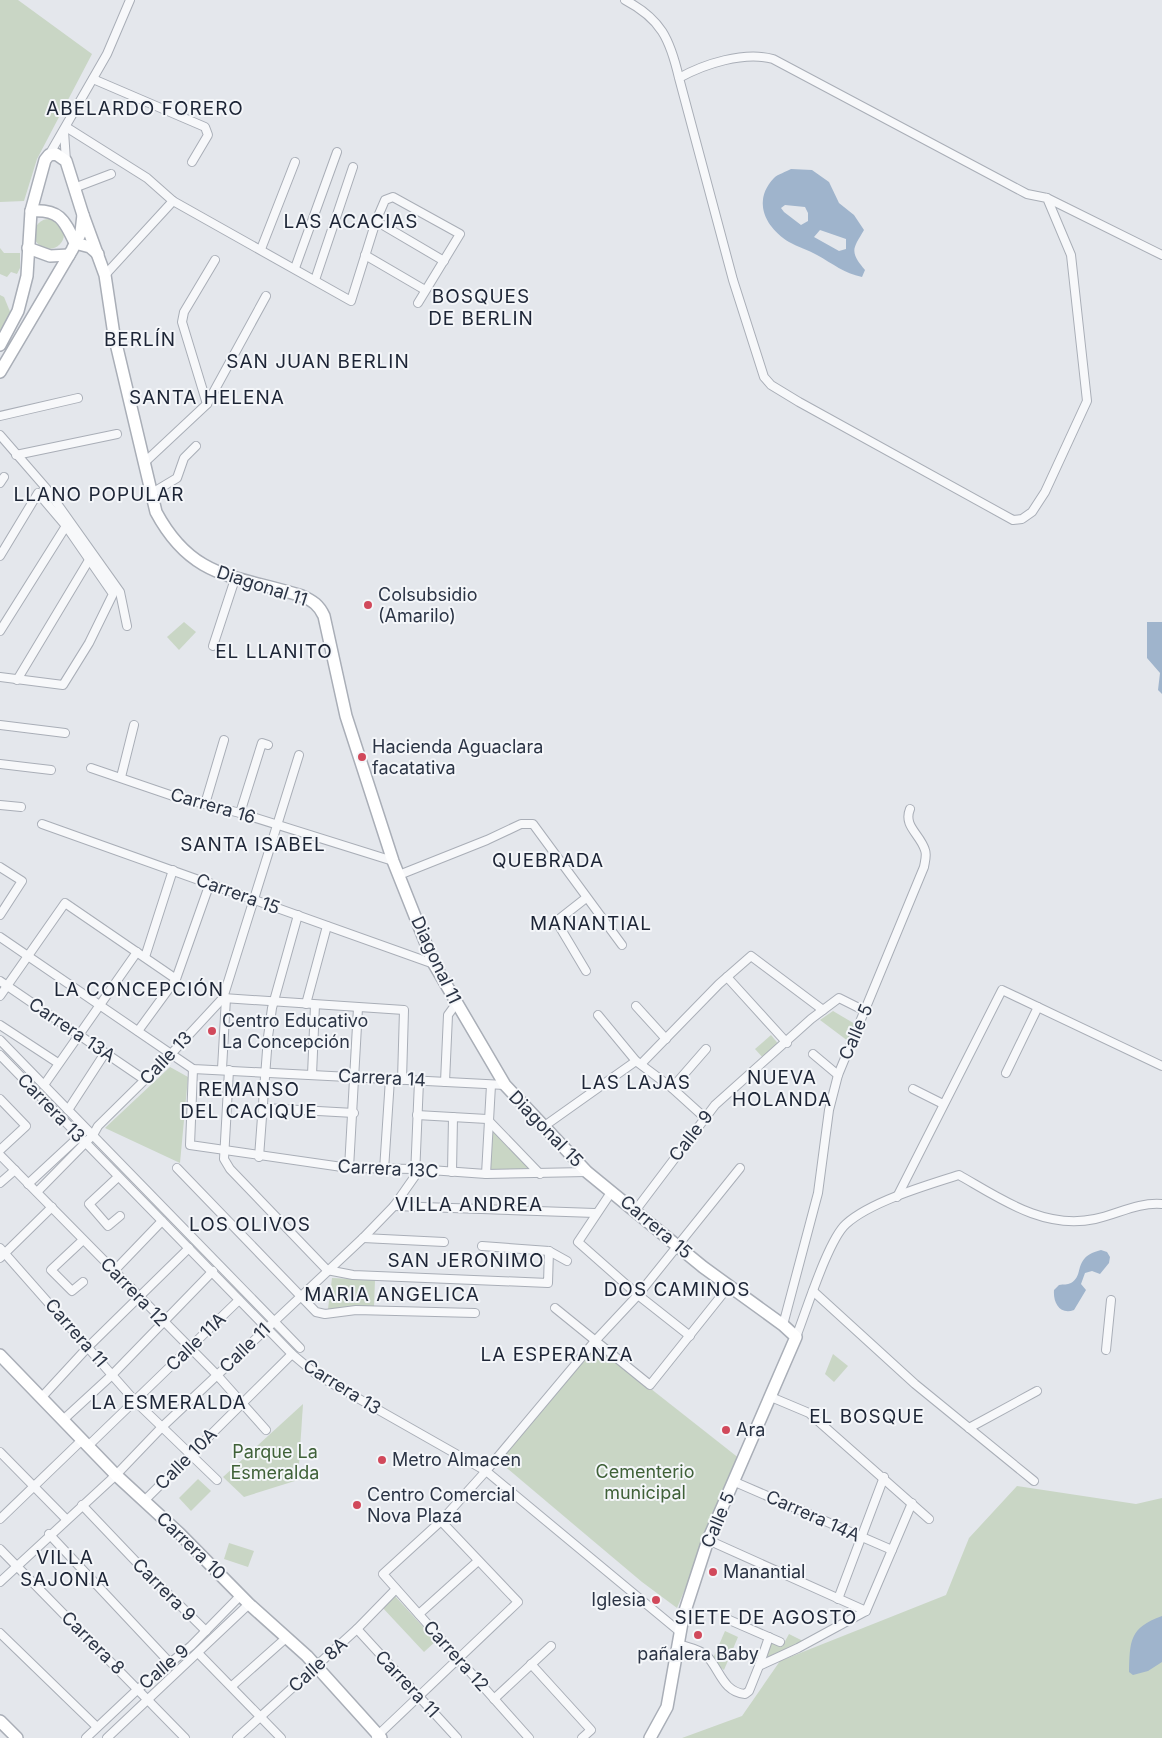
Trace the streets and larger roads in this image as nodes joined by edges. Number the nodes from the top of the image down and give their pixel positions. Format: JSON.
{"nodes":[{"id":1,"x":130,"y":0,"type":"edge"},
{"id":2,"x":625,"y":0,"type":"edge"},
{"id":3,"x":93,"y":78,"type":"junction"},
{"id":4,"x":679,"y":78,"type":"junction"},
{"id":5,"x":65,"y":128,"type":"junction"},
{"id":6,"x":337,"y":152,"type":"dead end"},
{"id":7,"x":49,"y":155,"type":"junction"},
{"id":8,"x":66,"y":161,"type":"junction"},
{"id":9,"x":192,"y":162,"type":"dead end"},
{"id":10,"x":295,"y":162,"type":"dead end"},
{"id":11,"x":353,"y":167,"type":"dead end"},
{"id":12,"x":111,"y":174,"type":"dead end"},
{"id":13,"x":74,"y":188,"type":"junction"},
{"id":14,"x":1046,"y":198,"type":"junction"},
{"id":15,"x":173,"y":200,"type":"junction"},
{"id":16,"x":31,"y":211,"type":"junction"},
{"id":17,"x":84,"y":215,"type":"junction"},
{"id":18,"x":376,"y":221,"type":"junction"},
{"id":19,"x":75,"y":242,"type":"junction"},
{"id":20,"x":28,"y":248,"type":"junction"},
{"id":21,"x":261,"y":249,"type":"junction"},
{"id":22,"x":98,"y":254,"type":"junction"},
{"id":23,"x":69,"y":255,"type":"junction"},
{"id":24,"x":365,"y":255,"type":"junction"},
{"id":25,"x":1162,"y":255,"type":"edge"},
{"id":26,"x":215,"y":260,"type":"dead end"},
{"id":27,"x":444,"y":261,"type":"junction"},
{"id":28,"x":295,"y":268,"type":"junction"},
{"id":29,"x":105,"y":275,"type":"junction"},
{"id":30,"x":315,"y":280,"type":"junction"},
{"id":31,"x":425,"y":290,"type":"junction"},
{"id":32,"x":266,"y":296,"type":"dead end"},
{"id":33,"x":418,"y":303,"type":"dead end"},
{"id":34,"x":0,"y":345,"type":"edge"},
{"id":35,"x":0,"y":372,"type":"edge"},
{"id":36,"x":78,"y":398,"type":"dead end"},
{"id":37,"x":207,"y":404,"type":"junction"},
{"id":38,"x":0,"y":416,"type":"edge"},
{"id":39,"x":117,"y":434,"type":"dead end"},
{"id":40,"x":0,"y":435,"type":"edge"},
{"id":41,"x":196,"y":446,"type":"dead end"},
{"id":42,"x":16,"y":455,"type":"junction"},
{"id":43,"x":144,"y":462,"type":"junction"},
{"id":44,"x":152,"y":493,"type":"junction"},
{"id":45,"x":66,"y":526,"type":"junction"},
{"id":46,"x":0,"y":556,"type":"edge"},
{"id":47,"x":89,"y":560,"type":"junction"},
{"id":48,"x":235,"y":579,"type":"junction"},
{"id":49,"x":127,"y":626,"type":"dead end"},
{"id":50,"x":0,"y":631,"type":"edge"},
{"id":51,"x":213,"y":646,"type":"dead end"},
{"id":52,"x":0,"y":678,"type":"edge"},
{"id":53,"x":17,"y":680,"type":"junction"},
{"id":54,"x":0,"y":725,"type":"edge"},
{"id":55,"x":134,"y":725,"type":"dead end"},
{"id":56,"x":65,"y":733,"type":"dead end"},
{"id":57,"x":224,"y":740,"type":"dead end"},
{"id":58,"x":268,"y":745,"type":"dead end"},
{"id":59,"x":299,"y":756,"type":"dead end"},
{"id":60,"x":0,"y":764,"type":"edge"},
{"id":61,"x":91,"y":768,"type":"dead end"},
{"id":62,"x":51,"y":770,"type":"dead end"},
{"id":63,"x":121,"y":777,"type":"junction"},
{"id":64,"x":205,"y":804,"type":"junction"},
{"id":65,"x":0,"y":805,"type":"edge"},
{"id":66,"x":21,"y":807,"type":"dead end"},
{"id":67,"x":910,"y":809,"type":"dead end"},
{"id":68,"x":240,"y":813,"type":"junction"},
{"id":69,"x":42,"y":824,"type":"dead end"},
{"id":70,"x":276,"y":825,"type":"junction"},
{"id":71,"x":393,"y":861,"type":"junction"},
{"id":72,"x":0,"y":867,"type":"edge"},
{"id":73,"x":173,"y":870,"type":"junction"},
{"id":74,"x":399,"y":875,"type":"junction"},
{"id":75,"x":210,"y":883,"type":"junction"},
{"id":76,"x":586,"y":898,"type":"junction"},
{"id":77,"x":254,"y":899,"type":"junction"},
{"id":78,"x":0,"y":915,"type":"edge"},
{"id":79,"x":298,"y":916,"type":"junction"},
{"id":80,"x":327,"y":926,"type":"junction"},
{"id":81,"x":0,"y":937,"type":"edge"},
{"id":82,"x":622,"y":945,"type":"dead end"},
{"id":83,"x":137,"y":952,"type":"junction"},
{"id":84,"x":27,"y":955,"type":"junction"},
{"id":85,"x":145,"y":957,"type":"junction"},
{"id":86,"x":434,"y":964,"type":"junction"},
{"id":87,"x":586,"y":971,"type":"dead end"},
{"id":88,"x":727,"y":977,"type":"junction"},
{"id":89,"x":176,"y":979,"type":"junction"},
{"id":90,"x":3,"y":983,"type":"edge"},
{"id":91,"x":0,"y":996,"type":"edge"},
{"id":92,"x":225,"y":998,"type":"junction"},
{"id":93,"x":275,"y":1002,"type":"junction"},
{"id":94,"x":456,"y":1004,"type":"junction"},
{"id":95,"x":100,"y":1005,"type":"junction"},
{"id":96,"x":310,"y":1005,"type":"junction"},
{"id":97,"x":636,"y":1006,"type":"dead end"},
{"id":98,"x":1038,"y":1007,"type":"junction"},
{"id":99,"x":358,"y":1008,"type":"junction"},
{"id":100,"x":823,"y":1010,"type":"junction"},
{"id":101,"x":865,"y":1011,"type":"junction"},
{"id":102,"x":598,"y":1015,"type":"dead end"},
{"id":103,"x":0,"y":1025,"type":"edge"},
{"id":104,"x":138,"y":1030,"type":"junction"},
{"id":105,"x":78,"y":1034,"type":"junction"},
{"id":106,"x":666,"y":1039,"type":"junction"},
{"id":107,"x":0,"y":1040,"type":"edge"},
{"id":108,"x":787,"y":1043,"type":"junction"},
{"id":109,"x":706,"y":1049,"type":"dead end"},
{"id":110,"x":105,"y":1053,"type":"junction"},
{"id":111,"x":172,"y":1053,"type":"junction"},
{"id":112,"x":814,"y":1054,"type":"dead end"},
{"id":113,"x":0,"y":1055,"type":"edge"},
{"id":114,"x":58,"y":1063,"type":"junction"},
{"id":115,"x":639,"y":1063,"type":"junction"},
{"id":116,"x":1162,"y":1066,"type":"edge"},
{"id":117,"x":193,"y":1068,"type":"junction"},
{"id":118,"x":226,"y":1070,"type":"junction"},
{"id":119,"x":266,"y":1072,"type":"junction"},
{"id":120,"x":1006,"y":1073,"type":"dead end"},
{"id":121,"x":312,"y":1074,"type":"junction"},
{"id":122,"x":838,"y":1075,"type":"junction"},
{"id":123,"x":356,"y":1077,"type":"junction"},
{"id":124,"x":390,"y":1079,"type":"junction"},
{"id":125,"x":145,"y":1080,"type":"junction"},
{"id":126,"x":402,"y":1080,"type":"junction"},
{"id":127,"x":419,"y":1080,"type":"junction"},
{"id":128,"x":445,"y":1082,"type":"junction"},
{"id":129,"x":44,"y":1085,"type":"junction"},
{"id":130,"x":491,"y":1085,"type":"junction"},
{"id":131,"x":505,"y":1085,"type":"junction"},
{"id":132,"x":672,"y":1088,"type":"junction"},
{"id":133,"x":913,"y":1089,"type":"dead end"},
{"id":134,"x":0,"y":1099,"type":"edge"},
{"id":135,"x":943,"y":1104,"type":"junction"},
{"id":136,"x":264,"y":1108,"type":"junction"},
{"id":137,"x":68,"y":1110,"type":"junction"},
{"id":138,"x":354,"y":1113,"type":"junction"},
{"id":139,"x":417,"y":1115,"type":"junction"},
{"id":140,"x":453,"y":1117,"type":"junction"},
{"id":141,"x":704,"y":1117,"type":"junction"},
{"id":142,"x":487,"y":1119,"type":"junction"},
{"id":143,"x":543,"y":1127,"type":"junction"},
{"id":144,"x":90,"y":1132,"type":"junction"},
{"id":145,"x":79,"y":1136,"type":"junction"},
{"id":146,"x":85,"y":1143,"type":"junction"},
{"id":147,"x":0,"y":1150,"type":"edge"},
{"id":148,"x":225,"y":1150,"type":"junction"},
{"id":149,"x":0,"y":1155,"type":"edge"},
{"id":150,"x":259,"y":1157,"type":"junction"},
{"id":151,"x":177,"y":1168,"type":"dead end"},
{"id":152,"x":349,"y":1168,"type":"junction"},
{"id":153,"x":740,"y":1168,"type":"dead end"},
{"id":154,"x":416,"y":1169,"type":"junction"},
{"id":155,"x":15,"y":1170,"type":"junction"},
{"id":156,"x":384,"y":1170,"type":"junction"},
{"id":157,"x":452,"y":1172,"type":"junction"},
{"id":158,"x":587,"y":1172,"type":"junction"},
{"id":159,"x":486,"y":1174,"type":"junction"},
{"id":160,"x":540,"y":1174,"type":"junction"},
{"id":161,"x":118,"y":1176,"type":"junction"},
{"id":162,"x":0,"y":1183,"type":"edge"},
{"id":163,"x":28,"y":1184,"type":"junction"},
{"id":164,"x":612,"y":1191,"type":"junction"},
{"id":165,"x":37,"y":1192,"type":"junction"},
{"id":166,"x":896,"y":1197,"type":"junction"},
{"id":167,"x":1162,"y":1204,"type":"edge"},
{"id":168,"x":394,"y":1206,"type":"junction"},
{"id":169,"x":52,"y":1207,"type":"junction"},
{"id":170,"x":635,"y":1211,"type":"junction"},
{"id":171,"x":595,"y":1214,"type":"junction"},
{"id":172,"x":120,"y":1216,"type":"dead end"},
{"id":173,"x":162,"y":1221,"type":"junction"},
{"id":174,"x":363,"y":1238,"type":"junction"},
{"id":175,"x":83,"y":1240,"type":"junction"},
{"id":176,"x":444,"y":1242,"type":"dead end"},
{"id":177,"x":678,"y":1245,"type":"junction"},
{"id":178,"x":482,"y":1246,"type":"dead end"},
{"id":179,"x":189,"y":1248,"type":"junction"},
{"id":180,"x":549,"y":1251,"type":"junction"},
{"id":181,"x":2,"y":1253,"type":"edge"},
{"id":182,"x":567,"y":1261,"type":"dead end"},
{"id":183,"x":327,"y":1270,"type":"junction"},
{"id":184,"x":214,"y":1271,"type":"junction"},
{"id":185,"x":113,"y":1272,"type":"junction"},
{"id":186,"x":82,"y":1282,"type":"dead end"},
{"id":187,"x":729,"y":1286,"type":"junction"},
{"id":188,"x":813,"y":1291,"type":"junction"},
{"id":189,"x":638,"y":1295,"type":"junction"},
{"id":190,"x":300,"y":1296,"type":"junction"},
{"id":191,"x":138,"y":1298,"type":"junction"},
{"id":192,"x":239,"y":1300,"type":"junction"},
{"id":193,"x":1111,"y":1300,"type":"dead end"},
{"id":194,"x":555,"y":1308,"type":"dead end"},
{"id":195,"x":475,"y":1314,"type":"dead end"},
{"id":196,"x":163,"y":1321,"type":"junction"},
{"id":197,"x":274,"y":1321,"type":"junction"},
{"id":198,"x":783,"y":1324,"type":"junction"},
{"id":199,"x":267,"y":1328,"type":"junction"},
{"id":200,"x":690,"y":1336,"type":"junction"},
{"id":201,"x":796,"y":1337,"type":"junction"},
{"id":202,"x":595,"y":1341,"type":"junction"},
{"id":203,"x":88,"y":1347,"type":"junction"},
{"id":204,"x":300,"y":1348,"type":"dead end"},
{"id":205,"x":189,"y":1349,"type":"junction"},
{"id":206,"x":1106,"y":1350,"type":"dead end"},
{"id":207,"x":292,"y":1354,"type":"junction"},
{"id":208,"x":0,"y":1355,"type":"edge"},
{"id":209,"x":112,"y":1375,"type":"junction"},
{"id":210,"x":217,"y":1375,"type":"junction"},
{"id":211,"x":1037,"y":1391,"type":"dead end"},
{"id":212,"x":771,"y":1397,"type":"junction"},
{"id":213,"x":42,"y":1398,"type":"junction"},
{"id":214,"x":135,"y":1401,"type":"junction"},
{"id":215,"x":243,"y":1404,"type":"junction"},
{"id":216,"x":63,"y":1420,"type":"junction"},
{"id":217,"x":162,"y":1427,"type":"junction"},
{"id":218,"x":969,"y":1428,"type":"junction"},
{"id":219,"x":266,"y":1430,"type":"dead end"},
{"id":220,"x":85,"y":1443,"type":"junction"},
{"id":221,"x":0,"y":1452,"type":"edge"},
{"id":222,"x":190,"y":1455,"type":"junction"},
{"id":223,"x":486,"y":1471,"type":"junction"},
{"id":224,"x":116,"y":1475,"type":"junction"},
{"id":225,"x":884,"y":1478,"type":"junction"},
{"id":226,"x":217,"y":1480,"type":"dead end"},
{"id":227,"x":1034,"y":1481,"type":"dead end"},
{"id":228,"x":735,"y":1482,"type":"junction"},
{"id":229,"x":34,"y":1487,"type":"junction"},
{"id":230,"x":144,"y":1501,"type":"junction"},
{"id":231,"x":912,"y":1503,"type":"junction"},
{"id":232,"x":82,"y":1504,"type":"junction"},
{"id":233,"x":0,"y":1519,"type":"edge"},
{"id":234,"x":66,"y":1519,"type":"junction"},
{"id":235,"x":930,"y":1519,"type":"dead end"},
{"id":236,"x":441,"y":1521,"type":"junction"},
{"id":237,"x":49,"y":1534,"type":"junction"},
{"id":238,"x":862,"y":1537,"type":"junction"},
{"id":239,"x":708,"y":1540,"type":"junction"},
{"id":240,"x":0,"y":1549,"type":"edge"},
{"id":241,"x":892,"y":1550,"type":"junction"},
{"id":242,"x":478,"y":1561,"type":"junction"},
{"id":243,"x":17,"y":1566,"type":"junction"},
{"id":244,"x":0,"y":1582,"type":"edge"},
{"id":245,"x":396,"y":1589,"type":"junction"},
{"id":246,"x":245,"y":1599,"type":"junction"},
{"id":247,"x":838,"y":1599,"type":"junction"},
{"id":248,"x":866,"y":1611,"type":"junction"},
{"id":249,"x":419,"y":1614,"type":"junction"},
{"id":250,"x":727,"y":1619,"type":"dead end"},
{"id":251,"x":357,"y":1629,"type":"junction"},
{"id":252,"x":206,"y":1631,"type":"junction"},
{"id":253,"x":0,"y":1633,"type":"edge"},
{"id":254,"x":769,"y":1637,"type":"junction"},
{"id":255,"x":286,"y":1638,"type":"junction"},
{"id":256,"x":679,"y":1638,"type":"junction"},
{"id":257,"x":780,"y":1642,"type":"dead end"},
{"id":258,"x":551,"y":1646,"type":"dead end"},
{"id":259,"x":198,"y":1654,"type":"junction"},
{"id":260,"x":459,"y":1659,"type":"junction"},
{"id":261,"x":170,"y":1664,"type":"junction"},
{"id":262,"x":531,"y":1664,"type":"junction"},
{"id":263,"x":759,"y":1666,"type":"junction"},
{"id":264,"x":316,"y":1667,"type":"junction"},
{"id":265,"x":232,"y":1686,"type":"junction"},
{"id":266,"x":138,"y":1689,"type":"junction"},
{"id":267,"x":419,"y":1696,"type":"junction"},
{"id":268,"x":494,"y":1699,"type":"junction"},
{"id":269,"x":149,"y":1700,"type":"junction"},
{"id":270,"x":260,"y":1716,"type":"junction"},
{"id":271,"x":0,"y":1721,"type":"edge"},
{"id":272,"x":97,"y":1727,"type":"junction"},
{"id":273,"x":378,"y":1737,"type":"edge"},
{"id":274,"x":16,"y":1738,"type":"edge"},
{"id":275,"x":86,"y":1738,"type":"edge"},
{"id":276,"x":107,"y":1738,"type":"edge"},
{"id":277,"x":185,"y":1738,"type":"edge"},
{"id":278,"x":237,"y":1738,"type":"edge"},
{"id":279,"x":281,"y":1738,"type":"edge"},
{"id":280,"x":457,"y":1738,"type":"edge"},
{"id":281,"x":529,"y":1738,"type":"edge"},
{"id":282,"x":582,"y":1738,"type":"edge"},
{"id":283,"x":650,"y":1738,"type":"edge"}],
"edges":[{"from":1,"to":3,"type":"street"},
{"from":2,"to":4,"type":"street"},
{"from":3,"to":5,"type":"street"},
{"from":3,"to":9,"type":"street"},
{"from":4,"to":14,"type":"street"},
{"from":4,"to":14,"type":"street"},
{"from":5,"to":7,"type":"street"},
{"from":5,"to":8,"type":"street"},
{"from":5,"to":15,"type":"street"},
{"from":6,"to":28,"type":"street"},
{"from":7,"to":8,"type":"street"},
{"from":7,"to":16,"type":"street"},
{"from":8,"to":13,"type":"street","name":"Diagonal 11"},
{"from":10,"to":21,"type":"street"},
{"from":11,"to":30,"type":"street"},
{"from":12,"to":13,"type":"street"},
{"from":13,"to":17,"type":"street","name":"Diagonal 11"},
{"from":14,"to":25,"type":"street"},
{"from":15,"to":21,"type":"street"},
{"from":15,"to":29,"type":"street"},
{"from":16,"to":19,"type":"street"},
{"from":16,"to":20,"type":"street"},
{"from":17,"to":19,"type":"street"},
{"from":17,"to":22,"type":"street","name":"Diagonal 11"},
{"from":18,"to":24,"type":"street"},
{"from":18,"to":27,"type":"street"},
{"from":18,"to":27,"type":"street"},
{"from":19,"to":22,"type":"street"},
{"from":19,"to":23,"type":"street"},
{"from":20,"to":23,"type":"street"},
{"from":20,"to":34,"type":"street"},
{"from":21,"to":28,"type":"street"},
{"from":22,"to":29,"type":"street","name":"Diagonal 11"},
{"from":23,"to":35,"type":"street"},
{"from":24,"to":30,"type":"street"},
{"from":24,"to":31,"type":"street"},
{"from":26,"to":37,"type":"street"},
{"from":27,"to":31,"type":"street"},
{"from":28,"to":30,"type":"street"},
{"from":29,"to":43,"type":"street","name":"Diagonal 11"},
{"from":31,"to":33,"type":"street"},
{"from":32,"to":37,"type":"street"},
{"from":36,"to":38,"type":"street"},
{"from":37,"to":43,"type":"street"},
{"from":39,"to":42,"type":"street"},
{"from":40,"to":42,"type":"street"},
{"from":41,"to":44,"type":"street"},
{"from":42,"to":49,"type":"street"},
{"from":43,"to":44,"type":"street","name":"Diagonal 11"},
{"from":44,"to":48,"type":"street","name":"Diagonal 11"},
{"from":45,"to":46,"type":"street"},
{"from":45,"to":47,"type":"street"},
{"from":45,"to":50,"type":"street"},
{"from":47,"to":53,"type":"street"},
{"from":47,"to":53,"type":"street"},
{"from":48,"to":51,"type":"street"},
{"from":48,"to":71,"type":"street","name":"Diagonal 11"},
{"from":52,"to":53,"type":"street"},
{"from":54,"to":56,"type":"street"},
{"from":55,"to":63,"type":"street"},
{"from":57,"to":64,"type":"street"},
{"from":58,"to":68,"type":"street"},
{"from":59,"to":70,"type":"street","name":"Calle 13"},
{"from":60,"to":62,"type":"street"},
{"from":61,"to":63,"type":"street","name":"Carrera 16"},
{"from":63,"to":64,"type":"street","name":"Carrera 16"},
{"from":64,"to":68,"type":"street","name":"Carrera 16"},
{"from":65,"to":66,"type":"street"},
{"from":67,"to":101,"type":"street","name":"Calle 5"},
{"from":68,"to":70,"type":"street","name":"Carrera 16"},
{"from":69,"to":73,"type":"street","name":"Carrera 15"},
{"from":70,"to":71,"type":"street","name":"Carrera 16"},
{"from":70,"to":77,"type":"street","name":"Calle 13"},
{"from":71,"to":74,"type":"street","name":"Diagonal 11"},
{"from":72,"to":78,"type":"street"},
{"from":73,"to":75,"type":"street","name":"Carrera 15"},
{"from":73,"to":85,"type":"street"},
{"from":74,"to":76,"type":"street"},
{"from":74,"to":86,"type":"street","name":"Diagonal 11"},
{"from":75,"to":77,"type":"street","name":"Carrera 15"},
{"from":75,"to":89,"type":"street"},
{"from":76,"to":82,"type":"street"},
{"from":76,"to":87,"type":"street"},
{"from":77,"to":79,"type":"street","name":"Carrera 15"},
{"from":77,"to":92,"type":"street","name":"Calle 13"},
{"from":79,"to":80,"type":"street","name":"Carrera 15"},
{"from":79,"to":93,"type":"street"},
{"from":80,"to":86,"type":"street","name":"Carrera 15"},
{"from":80,"to":96,"type":"street"},
{"from":81,"to":84,"type":"street"},
{"from":83,"to":84,"type":"street"},
{"from":83,"to":85,"type":"street"},
{"from":83,"to":95,"type":"street"},
{"from":84,"to":90,"type":"street"},
{"from":84,"to":95,"type":"street"},
{"from":85,"to":89,"type":"street"},
{"from":86,"to":94,"type":"street","name":"Diagonal 11"},
{"from":88,"to":100,"type":"street"},
{"from":88,"to":106,"type":"street"},
{"from":88,"to":108,"type":"street"},
{"from":89,"to":104,"type":"street"},
{"from":90,"to":91,"type":"street"},
{"from":90,"to":105,"type":"street","name":"Carrera 13A"},
{"from":92,"to":93,"type":"street"},
{"from":92,"to":111,"type":"street","name":"Calle 13"},
{"from":92,"to":118,"type":"street"},
{"from":93,"to":96,"type":"street"},
{"from":93,"to":119,"type":"street"},
{"from":94,"to":128,"type":"street"},
{"from":94,"to":131,"type":"street","name":"Diagonal 11"},
{"from":95,"to":104,"type":"street"},
{"from":95,"to":105,"type":"street"},
{"from":96,"to":99,"type":"street"},
{"from":96,"to":121,"type":"street"},
{"from":97,"to":106,"type":"street"},
{"from":98,"to":116,"type":"street"},
{"from":98,"to":120,"type":"street"},
{"from":98,"to":135,"type":"street"},
{"from":99,"to":123,"type":"street"},
{"from":99,"to":126,"type":"street"},
{"from":100,"to":101,"type":"street","name":"Calle 9"},
{"from":100,"to":108,"type":"street","name":"Calle 9"},
{"from":101,"to":122,"type":"street","name":"Calle 5"},
{"from":102,"to":115,"type":"street"},
{"from":103,"to":114,"type":"street","name":"Carrera 13"},
{"from":104,"to":111,"type":"street"},
{"from":105,"to":110,"type":"street","name":"Carrera 13A"},
{"from":105,"to":114,"type":"street"},
{"from":106,"to":115,"type":"street"},
{"from":107,"to":129,"type":"street","name":"Carrera 13"},
{"from":108,"to":141,"type":"street","name":"Calle 9"},
{"from":109,"to":132,"type":"street"},
{"from":110,"to":125,"type":"street","name":"Carrera 13A"},
{"from":110,"to":137,"type":"street"},
{"from":111,"to":117,"type":"street"},
{"from":111,"to":125,"type":"street","name":"Calle 13"},
{"from":112,"to":122,"type":"street"},
{"from":113,"to":145,"type":"street","name":"Carrera 13"},
{"from":114,"to":129,"type":"street"},
{"from":115,"to":132,"type":"street"},
{"from":115,"to":143,"type":"street"},
{"from":117,"to":118,"type":"street","name":"Carrera 14"},
{"from":117,"to":148,"type":"street","name":"Carrera 13C"},
{"from":118,"to":119,"type":"street","name":"Carrera 14"},
{"from":118,"to":148,"type":"street"},
{"from":119,"to":121,"type":"street","name":"Carrera 14"},
{"from":119,"to":136,"type":"street"},
{"from":121,"to":123,"type":"street","name":"Carrera 14"},
{"from":122,"to":198,"type":"street","name":"Calle 5"},
{"from":123,"to":124,"type":"street","name":"Carrera 14"},
{"from":123,"to":138,"type":"street"},
{"from":124,"to":126,"type":"street","name":"Carrera 14"},
{"from":124,"to":156,"type":"street"},
{"from":125,"to":144,"type":"street","name":"Calle 13"},
{"from":126,"to":127,"type":"street","name":"Carrera 14"},
{"from":127,"to":128,"type":"street","name":"Carrera 14"},
{"from":127,"to":139,"type":"street"},
{"from":128,"to":130,"type":"street","name":"Carrera 14"},
{"from":129,"to":137,"type":"street","name":"Carrera 13"},
{"from":130,"to":131,"type":"street","name":"Carrera 14"},
{"from":130,"to":142,"type":"street"},
{"from":131,"to":143,"type":"street","name":"Diagonal 15"},
{"from":132,"to":141,"type":"street"},
{"from":133,"to":135,"type":"street"},
{"from":134,"to":147,"type":"street"},
{"from":135,"to":166,"type":"street"},
{"from":136,"to":138,"type":"street"},
{"from":136,"to":150,"type":"street"},
{"from":137,"to":144,"type":"street","name":"Carrera 13"},
{"from":138,"to":152,"type":"street"},
{"from":139,"to":140,"type":"street"},
{"from":139,"to":154,"type":"street"},
{"from":140,"to":142,"type":"street"},
{"from":140,"to":157,"type":"street"},
{"from":141,"to":170,"type":"street","name":"Calle 9"},
{"from":142,"to":159,"type":"street"},
{"from":142,"to":160,"type":"street"},
{"from":143,"to":158,"type":"street","name":"Diagonal 15"},
{"from":144,"to":145,"type":"street","name":"Calle 13"},
{"from":144,"to":146,"type":"street","name":"Calle 13"},
{"from":144,"to":197,"type":"street","name":"Carrera 13"},
{"from":145,"to":146,"type":"street","name":"Carrera 13"},
{"from":145,"to":163,"type":"street","name":"Calle 13"},
{"from":146,"to":161,"type":"street","name":"Carrera 13"},
{"from":146,"to":165,"type":"street","name":"Calle 13"},
{"from":148,"to":150,"type":"street","name":"Carrera 13C"},
{"from":148,"to":183,"type":"street"},
{"from":149,"to":155,"type":"street","name":"Carrera 12"},
{"from":150,"to":152,"type":"street","name":"Carrera 13C"},
{"from":151,"to":190,"type":"street"},
{"from":152,"to":156,"type":"street","name":"Carrera 13C"},
{"from":153,"to":177,"type":"street"},
{"from":154,"to":156,"type":"street","name":"Carrera 13C"},
{"from":154,"to":157,"type":"street","name":"Carrera 13C"},
{"from":154,"to":168,"type":"street","name":"Calle 11"},
{"from":155,"to":162,"type":"street"},
{"from":155,"to":163,"type":"street","name":"Carrera 12"},
{"from":157,"to":159,"type":"street","name":"Carrera 13C"},
{"from":158,"to":160,"type":"street","name":"Carrera 13C"},
{"from":158,"to":164,"type":"street","name":"Carrera 15"},
{"from":159,"to":160,"type":"street","name":"Carrera 13C"},
{"from":161,"to":172,"type":"street"},
{"from":161,"to":173,"type":"street","name":"Carrera 13"},
{"from":163,"to":165,"type":"street","name":"Carrera 12"},
{"from":164,"to":170,"type":"street","name":"Carrera 15"},
{"from":164,"to":171,"type":"street"},
{"from":165,"to":169,"type":"street","name":"Carrera 12"},
{"from":166,"to":167,"type":"street"},
{"from":166,"to":188,"type":"street"},
{"from":168,"to":171,"type":"street"},
{"from":168,"to":174,"type":"street","name":"Calle 11"},
{"from":169,"to":175,"type":"street","name":"Carrera 12"},
{"from":169,"to":181,"type":"street"},
{"from":170,"to":177,"type":"street","name":"Carrera 15"},
{"from":171,"to":189,"type":"street"},
{"from":173,"to":179,"type":"street","name":"Carrera 13"},
{"from":173,"to":185,"type":"street"},
{"from":174,"to":176,"type":"street"},
{"from":174,"to":183,"type":"street","name":"Calle 11"},
{"from":175,"to":185,"type":"street","name":"Carrera 12"},
{"from":175,"to":186,"type":"street"},
{"from":177,"to":187,"type":"street","name":"Carrera 15"},
{"from":177,"to":189,"type":"street"},
{"from":178,"to":180,"type":"street"},
{"from":179,"to":184,"type":"street","name":"Carrera 13"},
{"from":179,"to":191,"type":"street"},
{"from":180,"to":182,"type":"street"},
{"from":180,"to":183,"type":"street"},
{"from":181,"to":203,"type":"street","name":"Carrera 11"},
{"from":183,"to":190,"type":"street","name":"Calle 11"},
{"from":184,"to":192,"type":"street","name":"Carrera 13"},
{"from":184,"to":196,"type":"street"},
{"from":185,"to":191,"type":"street","name":"Carrera 12"},
{"from":187,"to":198,"type":"street","name":"Carrera 15"},
{"from":187,"to":200,"type":"street"},
{"from":188,"to":201,"type":"street"},
{"from":188,"to":218,"type":"street"},
{"from":189,"to":200,"type":"street"},
{"from":189,"to":202,"type":"street"},
{"from":190,"to":195,"type":"street"},
{"from":190,"to":197,"type":"street","name":"Calle 11"},
{"from":191,"to":196,"type":"street","name":"Carrera 12"},
{"from":191,"to":203,"type":"street"},
{"from":192,"to":199,"type":"street","name":"Carrera 13"},
{"from":192,"to":205,"type":"street","name":"Calle 11A"},
{"from":193,"to":206,"type":"street"},
{"from":194,"to":202,"type":"street"},
{"from":196,"to":205,"type":"street","name":"Carrera 12"},
{"from":196,"to":209,"type":"street"},
{"from":197,"to":199,"type":"street","name":"Calle 11"},
{"from":197,"to":204,"type":"street","name":"Carrera 13"},
{"from":198,"to":201,"type":"street","name":"Carrera 15"},
{"from":199,"to":207,"type":"street","name":"Carrera 13"},
{"from":199,"to":210,"type":"street","name":"Calle 11"},
{"from":200,"to":202,"type":"street"},
{"from":201,"to":212,"type":"street","name":"Calle 5"},
{"from":202,"to":223,"type":"street"},
{"from":203,"to":209,"type":"street","name":"Carrera 11"},
{"from":203,"to":213,"type":"street"},
{"from":205,"to":210,"type":"street","name":"Carrera 12"},
{"from":205,"to":214,"type":"street","name":"Calle 11A"},
{"from":207,"to":215,"type":"street","name":"Calle 10A"},
{"from":207,"to":223,"type":"street","name":"Carrera 13"},
{"from":208,"to":213,"type":"street","name":"Carrera 10"},
{"from":209,"to":214,"type":"street","name":"Carrera 11"},
{"from":209,"to":216,"type":"street"},
{"from":210,"to":215,"type":"street","name":"Carrera 12"},
{"from":210,"to":217,"type":"street","name":"Calle 11"},
{"from":211,"to":218,"type":"street"},
{"from":212,"to":225,"type":"street"},
{"from":212,"to":228,"type":"street","name":"Calle 5"},
{"from":213,"to":216,"type":"street","name":"Carrera 10"},
{"from":214,"to":217,"type":"street","name":"Carrera 11"},
{"from":214,"to":220,"type":"street","name":"Calle 11A"},
{"from":215,"to":219,"type":"street","name":"Carrera 12"},
{"from":215,"to":222,"type":"street","name":"Calle 10A"},
{"from":216,"to":220,"type":"street","name":"Carrera 10"},
{"from":217,"to":222,"type":"street","name":"Carrera 11"},
{"from":217,"to":224,"type":"street","name":"Calle 11"},
{"from":218,"to":227,"type":"street"},
{"from":220,"to":224,"type":"street","name":"Carrera 10"},
{"from":220,"to":229,"type":"street","name":"Calle 11A"},
{"from":221,"to":229,"type":"street"},
{"from":222,"to":226,"type":"street","name":"Carrera 11"},
{"from":222,"to":230,"type":"street","name":"Calle 10A"},
{"from":223,"to":236,"type":"street"},
{"from":223,"to":256,"type":"street","name":"Carrera 13"},
{"from":224,"to":230,"type":"street","name":"Carrera 10"},
{"from":224,"to":232,"type":"street","name":"Calle 11"},
{"from":225,"to":231,"type":"street"},
{"from":225,"to":238,"type":"street"},
{"from":228,"to":238,"type":"street","name":"Carrera 14A"},
{"from":228,"to":239,"type":"street","name":"Calle 5"},
{"from":229,"to":233,"type":"street","name":"Calle 11A"},
{"from":229,"to":234,"type":"street"},
{"from":230,"to":246,"type":"street","name":"Carrera 10"},
{"from":231,"to":235,"type":"street"},
{"from":231,"to":241,"type":"street"},
{"from":232,"to":234,"type":"street","name":"Calle 11"},
{"from":232,"to":252,"type":"street","name":"Carrera 9"},
{"from":234,"to":237,"type":"street","name":"Calle 11"},
{"from":236,"to":242,"type":"street"},
{"from":236,"to":245,"type":"street","name":"Carrera 12"},
{"from":237,"to":243,"type":"street","name":"Calle 11"},
{"from":237,"to":261,"type":"street"},
{"from":238,"to":241,"type":"street","name":"Carrera 14A"},
{"from":238,"to":247,"type":"street"},
{"from":239,"to":247,"type":"street"},
{"from":239,"to":256,"type":"street","name":"Calle 5"},
{"from":240,"to":243,"type":"street","name":"Carrera 8"},
{"from":241,"to":248,"type":"street"},
{"from":242,"to":249,"type":"street"},
{"from":242,"to":260,"type":"street"},
{"from":243,"to":244,"type":"street","name":"Calle 11"},
{"from":243,"to":266,"type":"street","name":"Carrera 8"},
{"from":245,"to":249,"type":"street","name":"Carrera 12"},
{"from":245,"to":251,"type":"street","name":"Calle 8A"},
{"from":246,"to":252,"type":"street","name":"Calle 9"},
{"from":246,"to":255,"type":"street","name":"Carrera 10"},
{"from":246,"to":259,"type":"street","name":"Calle 9"},
{"from":247,"to":248,"type":"street"},
{"from":248,"to":263,"type":"street"},
{"from":249,"to":260,"type":"street","name":"Carrera 12"},
{"from":250,"to":254,"type":"street"},
{"from":251,"to":264,"type":"street","name":"Calle 8A"},
{"from":251,"to":267,"type":"street","name":"Carrera 11"},
{"from":252,"to":261,"type":"street","name":"Calle 9"},
{"from":253,"to":272,"type":"street"},
{"from":254,"to":257,"type":"street"},
{"from":254,"to":263,"type":"street"},
{"from":255,"to":264,"type":"street","name":"Carrera 10"},
{"from":255,"to":265,"type":"street"},
{"from":256,"to":263,"type":"street","name":"Carrera 13"},
{"from":256,"to":283,"type":"street","name":"Calle 5"},
{"from":258,"to":262,"type":"street"},
{"from":259,"to":265,"type":"street"},
{"from":259,"to":269,"type":"street","name":"Calle 9"},
{"from":260,"to":267,"type":"street"},
{"from":260,"to":268,"type":"street","name":"Carrera 12"},
{"from":261,"to":266,"type":"street","name":"Calle 9"},
{"from":262,"to":268,"type":"street"},
{"from":262,"to":282,"type":"street"},
{"from":264,"to":270,"type":"street","name":"Calle 8A"},
{"from":264,"to":273,"type":"street","name":"Carrera 10"},
{"from":265,"to":270,"type":"street"},
{"from":266,"to":269,"type":"street","name":"Carrera 8"},
{"from":266,"to":272,"type":"street","name":"Calle 9"},
{"from":267,"to":273,"type":"street"},
{"from":267,"to":280,"type":"street","name":"Carrera 11"},
{"from":268,"to":281,"type":"street","name":"Carrera 12"},
{"from":269,"to":276,"type":"street","name":"Calle 9"},
{"from":269,"to":277,"type":"street","name":"Carrera 8"},
{"from":270,"to":278,"type":"street","name":"Calle 8A"},
{"from":270,"to":279,"type":"street"},
{"from":271,"to":274,"type":"street"},
{"from":272,"to":275,"type":"street","name":"Calle 9"}]}
